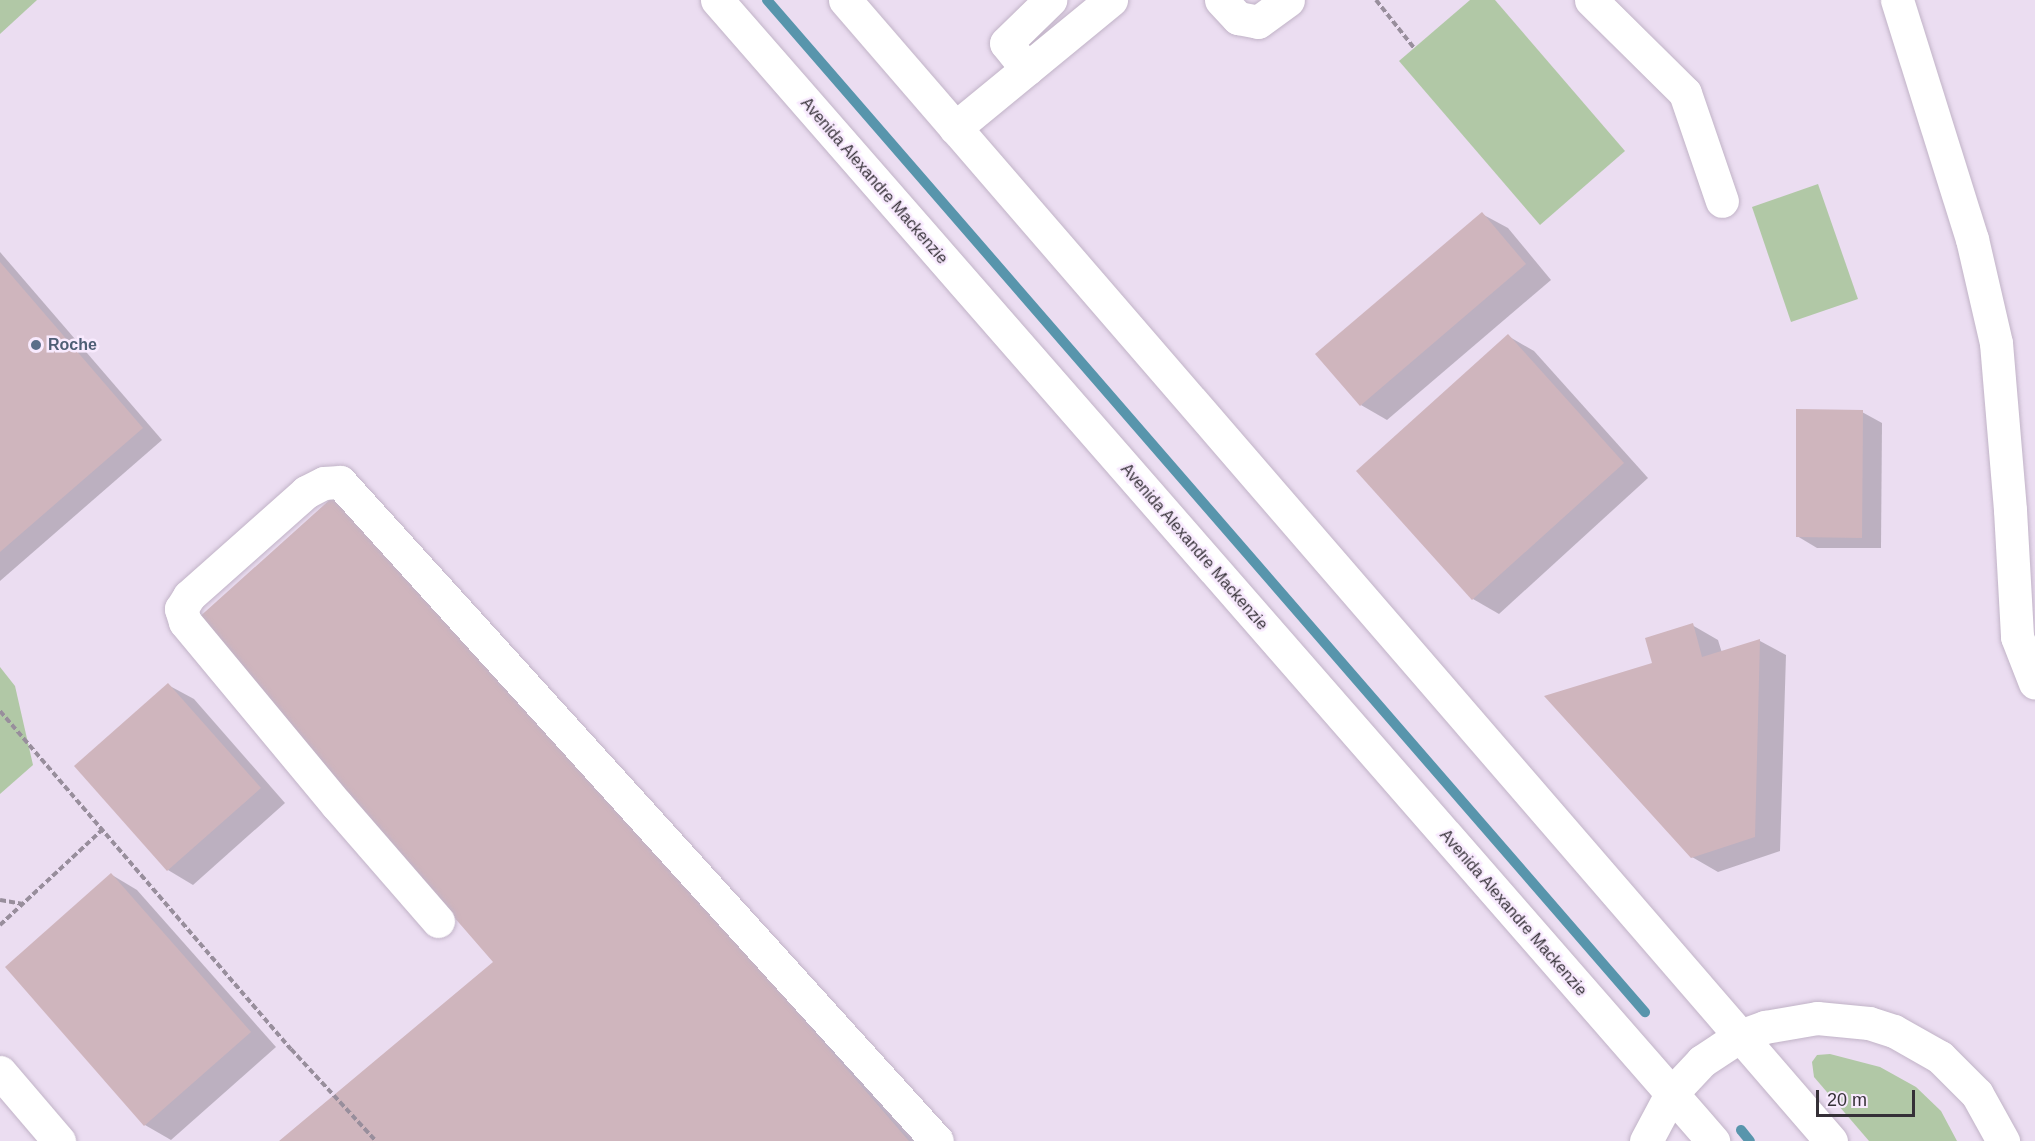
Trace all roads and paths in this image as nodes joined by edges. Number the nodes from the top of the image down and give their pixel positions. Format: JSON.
{"nodes":[{"id":1,"x":717,"y":0,"type":"edge"},
{"id":2,"x":845,"y":0,"type":"edge"},
{"id":3,"x":1050,"y":0,"type":"edge"},
{"id":4,"x":1111,"y":0,"type":"edge"},
{"id":5,"x":1221,"y":0,"type":"edge"},
{"id":6,"x":1288,"y":0,"type":"edge"},
{"id":7,"x":1376,"y":0,"type":"edge"},
{"id":8,"x":1591,"y":0,"type":"edge"},
{"id":9,"x":1897,"y":0,"type":"edge"},
{"id":10,"x":1414,"y":48,"type":"dead end"},
{"id":11,"x":1027,"y":69,"type":"junction"},
{"id":12,"x":955,"y":128,"type":"junction"},
{"id":13,"x":1722,"y":201,"type":"dead end"},
{"id":14,"x":2035,"y":683,"type":"edge"},
{"id":15,"x":0,"y":711,"type":"edge"},
{"id":16,"x":103,"y":829,"type":"junction"},
{"id":17,"x":0,"y":900,"type":"edge"},
{"id":18,"x":23,"y":904,"type":"junction"},
{"id":19,"x":438,"y":921,"type":"dead end"},
{"id":20,"x":0,"y":925,"type":"edge"},
{"id":21,"x":1740,"y":1036,"type":"junction"},
{"id":22,"x":0,"y":1072,"type":"edge"},
{"id":23,"x":1671,"y":1094,"type":"junction"},
{"id":24,"x":59,"y":1141,"type":"edge"},
{"id":25,"x":376,"y":1141,"type":"edge"},
{"id":26,"x":937,"y":1141,"type":"edge"},
{"id":27,"x":1646,"y":1141,"type":"edge"},
{"id":28,"x":1713,"y":1141,"type":"edge"},
{"id":29,"x":1831,"y":1141,"type":"edge"},
{"id":30,"x":2003,"y":1141,"type":"edge"}],
"edges":[{"from":1,"to":23,"type":"street","name":"Avenida Alexandre Mackenzie"},
{"from":2,"to":12,"type":"street"},
{"from":3,"to":11,"type":"street"},
{"from":4,"to":11,"type":"street"},
{"from":5,"to":6,"type":"street"},
{"from":7,"to":10,"type":"path"},
{"from":8,"to":13,"type":"street"},
{"from":9,"to":14,"type":"street"},
{"from":11,"to":12,"type":"street"},
{"from":12,"to":21,"type":"street"},
{"from":15,"to":16,"type":"path"},
{"from":16,"to":18,"type":"path"},
{"from":16,"to":25,"type":"path"},
{"from":17,"to":18,"type":"path"},
{"from":18,"to":20,"type":"path"},
{"from":19,"to":26,"type":"street"},
{"from":21,"to":23,"type":"street"},
{"from":21,"to":29,"type":"street"},
{"from":21,"to":30,"type":"street"},
{"from":22,"to":24,"type":"street"},
{"from":23,"to":27,"type":"street"},
{"from":23,"to":28,"type":"street","name":"Avenida Alexandre Mackenzie"}]}
